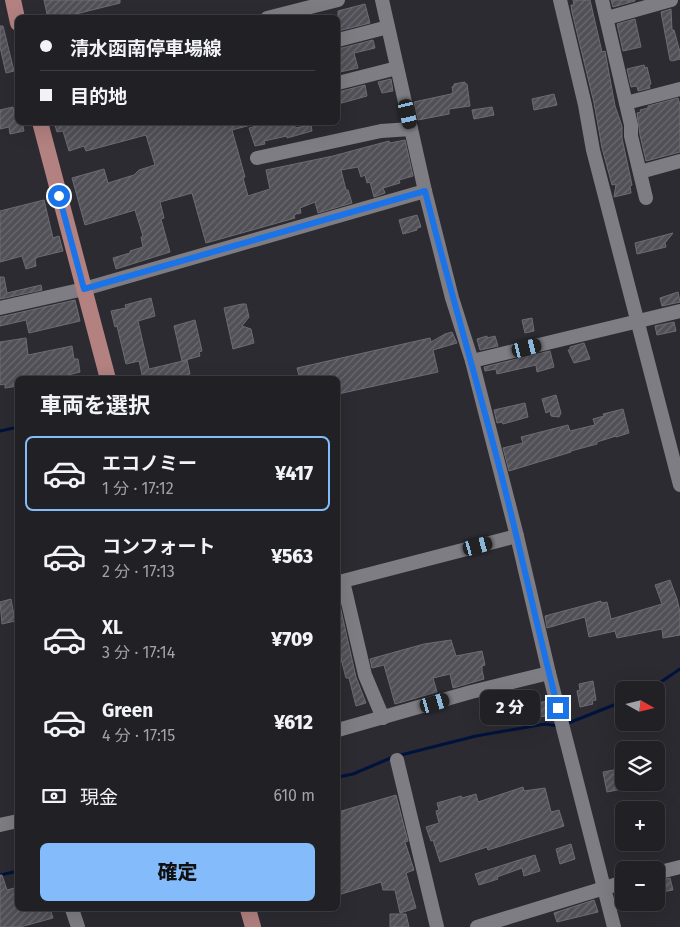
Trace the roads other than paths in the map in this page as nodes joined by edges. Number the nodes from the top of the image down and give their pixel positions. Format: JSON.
{"nodes":[{"id":1,"x":13,"y":0,"type":"edge"},
{"id":2,"x":338,"y":0,"type":"edge"},
{"id":3,"x":382,"y":0,"type":"edge"},
{"id":4,"x":560,"y":0,"type":"edge"},
{"id":5,"x":602,"y":0,"type":"edge"},
{"id":6,"x":671,"y":0,"type":"edge"},
{"id":7,"x":16,"y":15,"type":"edge"},
{"id":8,"x":286,"y":15,"type":"edge"},
{"id":9,"x":607,"y":18,"type":"junction"},
{"id":10,"x":388,"y":27,"type":"junction"},
{"id":11,"x":340,"y":39,"type":"edge"},
{"id":12,"x":397,"y":68,"type":"junction"},
{"id":13,"x":340,"y":82,"type":"edge"},
{"id":14,"x":680,"y":90,"type":"edge"},
{"id":15,"x":626,"y":103,"type":"junction"},
{"id":16,"x":41,"y":125,"type":"edge"},
{"id":17,"x":411,"y":129,"type":"junction"},
{"id":18,"x":257,"y":158,"type":"dead end"},
{"id":19,"x":680,"y":161,"type":"edge"},
{"id":20,"x":640,"y":172,"type":"junction"},
{"id":21,"x":425,"y":191,"type":"junction"},
{"id":22,"x":646,"y":198,"type":"dead end"},
{"id":23,"x":84,"y":289,"type":"junction"},
{"id":24,"x":0,"y":308,"type":"edge"},
{"id":25,"x":680,"y":311,"type":"edge"},
{"id":26,"x":638,"y":321,"type":"junction"},
{"id":27,"x":472,"y":361,"type":"junction"},
{"id":28,"x":107,"y":376,"type":"edge"},
{"id":29,"x":680,"y":485,"type":"edge"},
{"id":30,"x":517,"y":536,"type":"junction"},
{"id":31,"x":549,"y":673,"type":"junction"},
{"id":32,"x":383,"y":718,"type":"junction"},
{"id":33,"x":340,"y":729,"type":"edge"},
{"id":34,"x":397,"y":760,"type":"dead end"},
{"id":35,"x":15,"y":822,"type":"edge"},
{"id":36,"x":0,"y":825,"type":"edge"},
{"id":37,"x":680,"y":867,"type":"edge"},
{"id":38,"x":665,"y":871,"type":"edge"},
{"id":39,"x":615,"y":884,"type":"edge"},
{"id":40,"x":604,"y":887,"type":"junction"},
{"id":41,"x":73,"y":911,"type":"edge"},
{"id":42,"x":249,"y":911,"type":"edge"},
{"id":43,"x":78,"y":927,"type":"edge"},
{"id":44,"x":253,"y":927,"type":"edge"},
{"id":45,"x":437,"y":927,"type":"edge"},
{"id":46,"x":477,"y":927,"type":"edge"},
{"id":47,"x":614,"y":927,"type":"edge"}],
"edges":[{"from":1,"to":7,"type":"main road"},
{"from":2,"to":8,"type":"street"},
{"from":3,"to":10,"type":"street"},
{"from":4,"to":26,"type":"street"},
{"from":5,"to":9,"type":"street"},
{"from":6,"to":9,"type":"street"},
{"from":9,"to":15,"type":"street"},
{"from":10,"to":11,"type":"street"},
{"from":10,"to":12,"type":"street"},
{"from":12,"to":13,"type":"street"},
{"from":12,"to":17,"type":"street"},
{"from":14,"to":15,"type":"street"},
{"from":15,"to":20,"type":"street"},
{"from":16,"to":23,"type":"main road"},
{"from":17,"to":18,"type":"street"},
{"from":17,"to":21,"type":"street"},
{"from":19,"to":20,"type":"street"},
{"from":20,"to":22,"type":"street"},
{"from":21,"to":23,"type":"street"},
{"from":21,"to":27,"type":"street"},
{"from":23,"to":24,"type":"street"},
{"from":23,"to":28,"type":"main road"},
{"from":25,"to":26,"type":"street"},
{"from":26,"to":27,"type":"street"},
{"from":26,"to":29,"type":"street"},
{"from":27,"to":30,"type":"street"},
{"from":30,"to":31,"type":"street"},
{"from":30,"to":32,"type":"street"},
{"from":31,"to":32,"type":"street"},
{"from":31,"to":40,"type":"street"},
{"from":32,"to":33,"type":"street"},
{"from":34,"to":45,"type":"street"},
{"from":35,"to":36,"type":"street"},
{"from":37,"to":38,"type":"street"},
{"from":39,"to":40,"type":"street"},
{"from":40,"to":46,"type":"street"},
{"from":40,"to":47,"type":"street"},
{"from":41,"to":43,"type":"street"},
{"from":42,"to":44,"type":"main road"}]}
